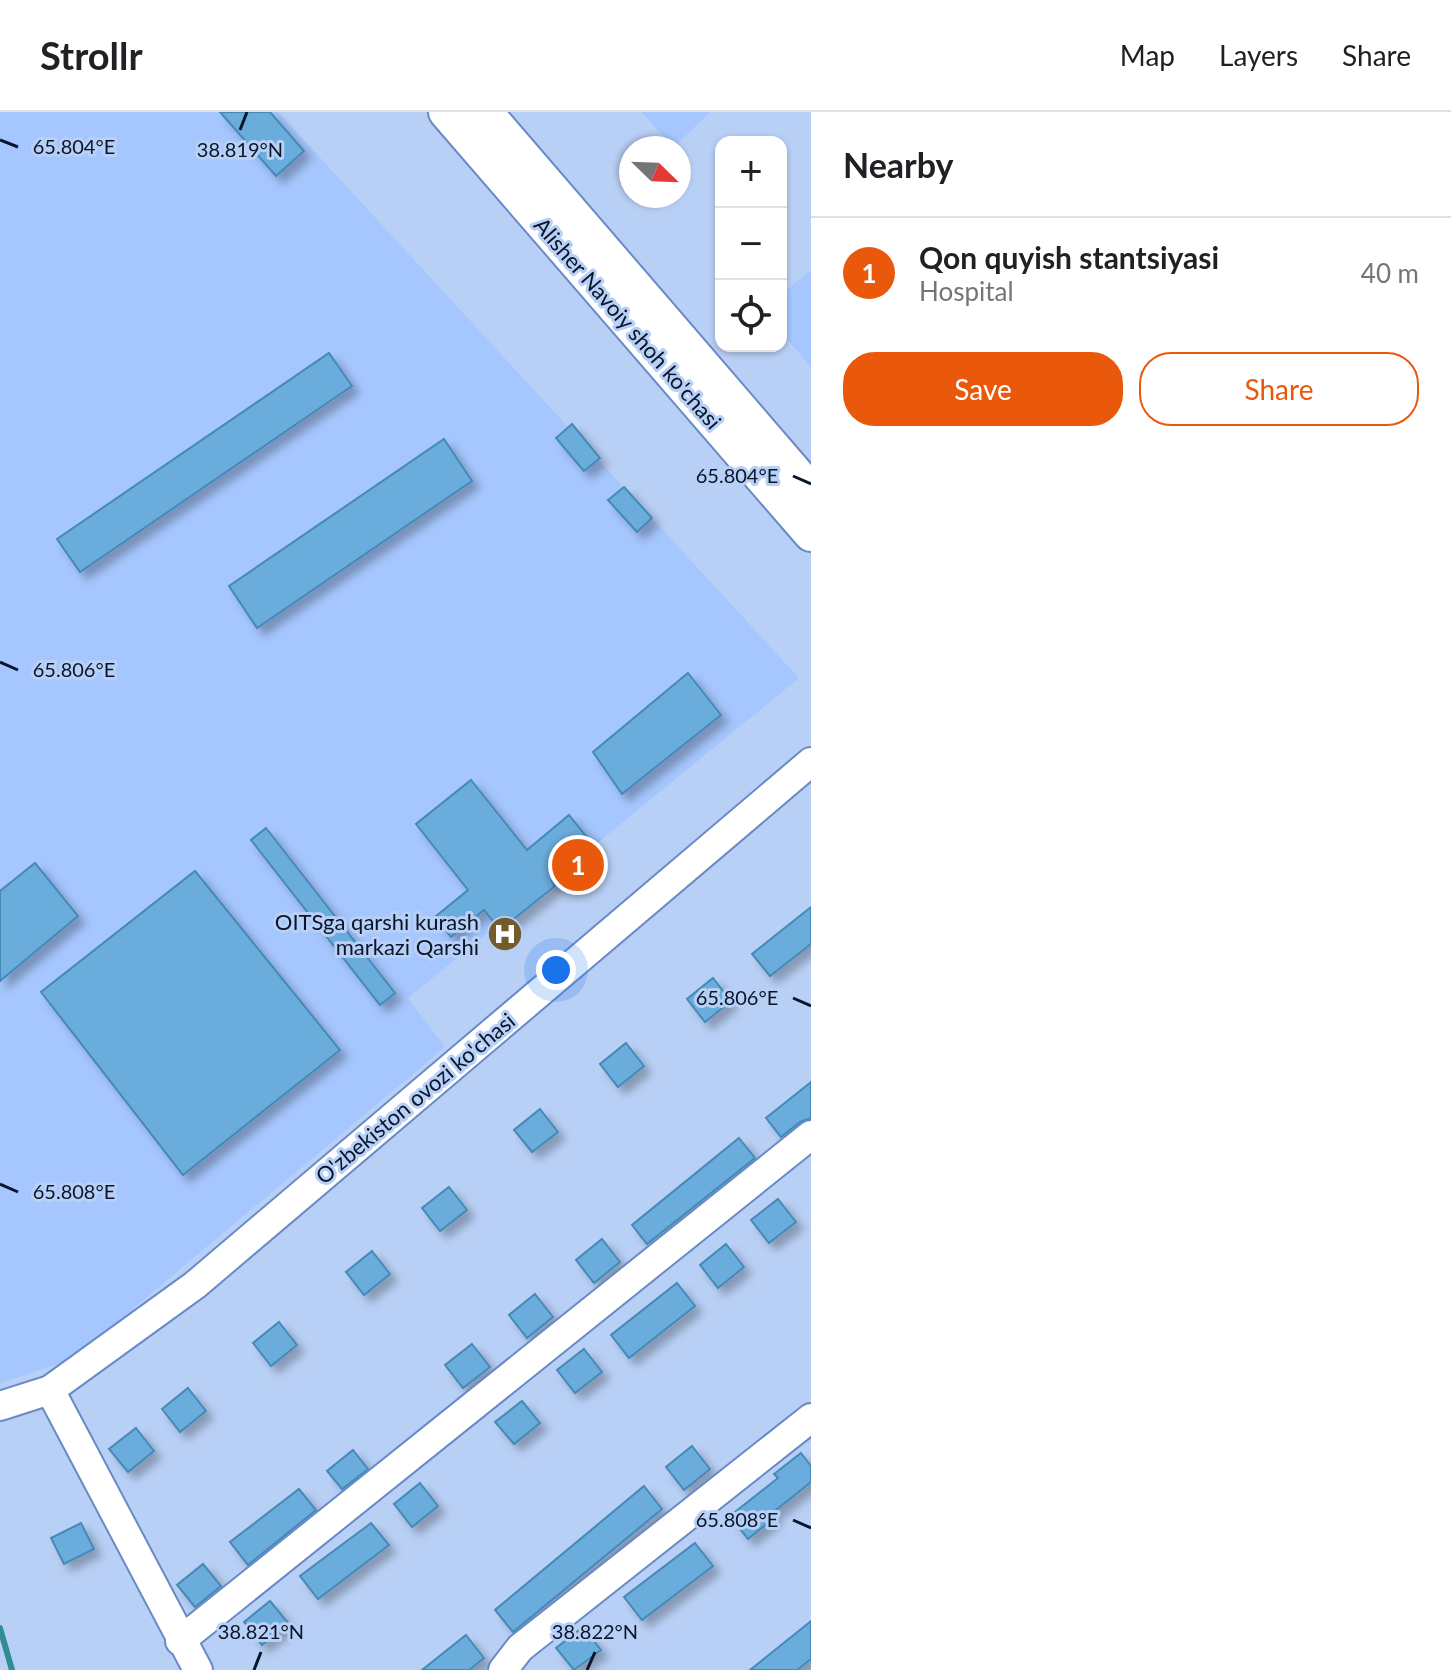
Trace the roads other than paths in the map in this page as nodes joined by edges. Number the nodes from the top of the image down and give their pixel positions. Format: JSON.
{"nodes":[{"id":1,"x":446,"y":112,"type":"edge"},
{"id":2,"x":485,"y":112,"type":"edge"},
{"id":3,"x":811,"y":491,"type":"edge"},
{"id":4,"x":811,"y":534,"type":"edge"},
{"id":5,"x":811,"y":762,"type":"edge"},
{"id":6,"x":811,"y":1135,"type":"edge"},
{"id":7,"x":50,"y":1390,"type":"junction"},
{"id":8,"x":0,"y":1406,"type":"edge"},
{"id":9,"x":811,"y":1418,"type":"edge"},
{"id":10,"x":180,"y":1641,"type":"junction"},
{"id":11,"x":198,"y":1670,"type":"edge"},
{"id":12,"x":503,"y":1670,"type":"edge"}],
"edges":[{"from":1,"to":4,"type":"main road","name":"Alisher Navoiy shoh ko'chasi"},
{"from":2,"to":3,"type":"main road","name":"Alisher Navoiy shoh ko'chasi"},
{"from":5,"to":7,"type":"street","name":"O'zbekiston ovozi ko'chasi"},
{"from":6,"to":10,"type":"street"},
{"from":7,"to":8,"type":"street","name":"O'zbekiston ovozi ko'chasi"},
{"from":7,"to":10,"type":"street"},
{"from":9,"to":12,"type":"street"},
{"from":10,"to":11,"type":"street"}]}
